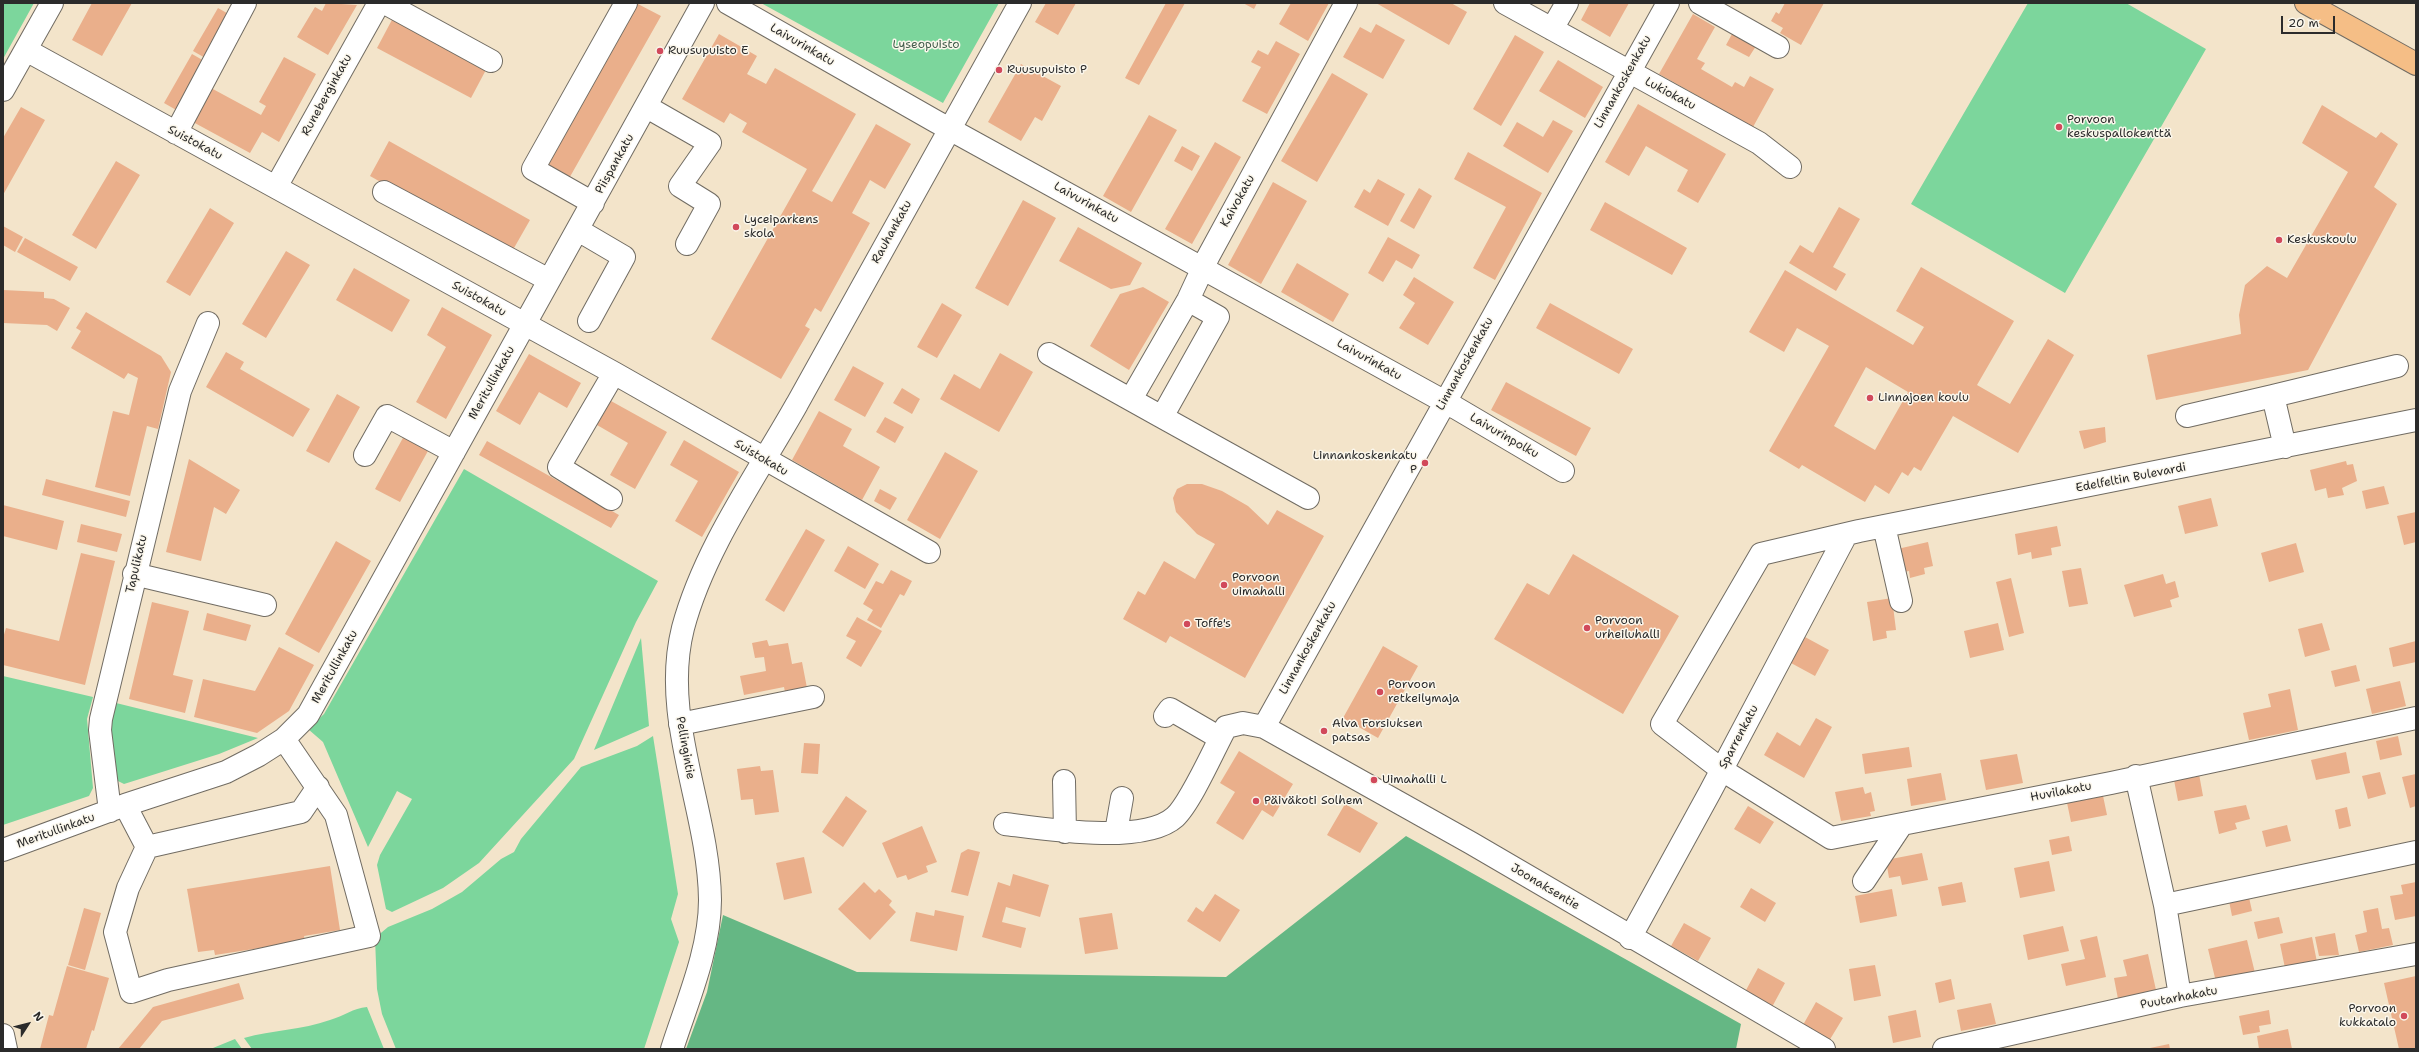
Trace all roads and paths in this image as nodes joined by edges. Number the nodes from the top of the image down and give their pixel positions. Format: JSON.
{"nodes":[{"id":1,"x":52,"y":3,"type":"edge"},
{"id":2,"x":246,"y":3,"type":"edge"},
{"id":3,"x":379,"y":3,"type":"edge"},
{"id":4,"x":385,"y":3,"type":"edge"},
{"id":5,"x":626,"y":3,"type":"edge"},
{"id":6,"x":703,"y":3,"type":"edge"},
{"id":7,"x":728,"y":3,"type":"edge"},
{"id":8,"x":1020,"y":3,"type":"edge"},
{"id":9,"x":1346,"y":3,"type":"edge"},
{"id":10,"x":1504,"y":3,"type":"edge"},
{"id":11,"x":1567,"y":3,"type":"edge"},
{"id":12,"x":1668,"y":3,"type":"edge"},
{"id":13,"x":1700,"y":3,"type":"edge"},
{"id":14,"x":2306,"y":3,"type":"edge"},
{"id":15,"x":1552,"y":29,"type":"junction"},
{"id":16,"x":1778,"y":47,"type":"dead end"},
{"id":17,"x":26,"y":50,"type":"junction"},
{"id":18,"x":491,"y":61,"type":"dead end"},
{"id":19,"x":2416,"y":64,"type":"edge"},
{"id":20,"x":1628,"y":72,"type":"junction"},
{"id":21,"x":3,"y":90,"type":"edge"},
{"id":22,"x":647,"y":107,"type":"junction"},
{"id":23,"x":950,"y":128,"type":"junction"},
{"id":24,"x":176,"y":133,"type":"junction"},
{"id":25,"x":1790,"y":168,"type":"dead end"},
{"id":26,"x":276,"y":187,"type":"junction"},
{"id":27,"x":384,"y":192,"type":"dead end"},
{"id":28,"x":593,"y":203,"type":"junction"},
{"id":29,"x":578,"y":230,"type":"junction"},
{"id":30,"x":687,"y":244,"type":"dead end"},
{"id":31,"x":1202,"y":267,"type":"junction"},
{"id":32,"x":549,"y":280,"type":"junction"},
{"id":33,"x":1188,"y":300,"type":"junction"},
{"id":34,"x":589,"y":321,"type":"dead end"},
{"id":35,"x":208,"y":323,"type":"dead end"},
{"id":36,"x":524,"y":324,"type":"junction"},
{"id":37,"x":1049,"y":354,"type":"dead end"},
{"id":38,"x":2397,"y":366,"type":"dead end"},
{"id":39,"x":614,"y":373,"type":"junction"},
{"id":40,"x":2273,"y":396,"type":"junction"},
{"id":41,"x":1130,"y":399,"type":"junction"},
{"id":42,"x":1444,"y":402,"type":"junction"},
{"id":43,"x":2187,"y":416,"type":"dead end"},
{"id":44,"x":1162,"y":417,"type":"junction"},
{"id":45,"x":2416,"y":420,"type":"edge"},
{"id":46,"x":2285,"y":447,"type":"junction"},
{"id":47,"x":454,"y":452,"type":"junction"},
{"id":48,"x":365,"y":455,"type":"dead end"},
{"id":49,"x":765,"y":461,"type":"junction"},
{"id":50,"x":1563,"y":471,"type":"dead end"},
{"id":51,"x":1308,"y":498,"type":"dead end"},
{"id":52,"x":611,"y":499,"type":"dead end"},
{"id":53,"x":1884,"y":526,"type":"junction"},
{"id":54,"x":1846,"y":535,"type":"junction"},
{"id":55,"x":929,"y":552,"type":"dead end"},
{"id":56,"x":134,"y":574,"type":"junction"},
{"id":57,"x":1901,"y":601,"type":"dead end"},
{"id":58,"x":265,"y":605,"type":"dead end"},
{"id":59,"x":813,"y":697,"type":"dead end"},
{"id":60,"x":1165,"y":716,"type":"dead end"},
{"id":61,"x":2416,"y":718,"type":"edge"},
{"id":62,"x":680,"y":724,"type":"junction"},
{"id":63,"x":1264,"y":727,"type":"junction"},
{"id":64,"x":1220,"y":738,"type":"junction"},
{"id":65,"x":284,"y":739,"type":"junction"},
{"id":66,"x":1722,"y":770,"type":"junction"},
{"id":67,"x":2136,"y":776,"type":"junction"},
{"id":68,"x":1064,"y":781,"type":"dead end"},
{"id":69,"x":318,"y":787,"type":"junction"},
{"id":70,"x":1122,"y":798,"type":"dead end"},
{"id":71,"x":117,"y":808,"type":"junction"},
{"id":72,"x":1005,"y":824,"type":"dead end"},
{"id":73,"x":1902,"y":824,"type":"junction"},
{"id":74,"x":1065,"y":832,"type":"junction"},
{"id":75,"x":1116,"y":832,"type":"junction"},
{"id":76,"x":147,"y":847,"type":"junction"},
{"id":77,"x":3,"y":850,"type":"edge"},
{"id":78,"x":2416,"y":852,"type":"edge"},
{"id":79,"x":1864,"y":881,"type":"dead end"},
{"id":80,"x":2165,"y":905,"type":"junction"},
{"id":81,"x":1630,"y":938,"type":"junction"},
{"id":82,"x":2416,"y":954,"type":"edge"},
{"id":83,"x":2180,"y":996,"type":"junction"},
{"id":84,"x":3,"y":1035,"type":"edge"},
{"id":85,"x":6,"y":1049,"type":"edge"},
{"id":86,"x":672,"y":1049,"type":"edge"},
{"id":87,"x":1824,"y":1049,"type":"edge"},
{"id":88,"x":1944,"y":1049,"type":"edge"}],
"edges":[{"from":1,"to":17,"type":"street"},
{"from":2,"to":24,"type":"street"},
{"from":3,"to":26,"type":"street","name":"Runeberginkatu"},
{"from":4,"to":18,"type":"street"},
{"from":5,"to":28,"type":"street"},
{"from":6,"to":22,"type":"street","name":"Piispankatu"},
{"from":7,"to":23,"type":"street","name":"Laivurinkatu"},
{"from":8,"to":23,"type":"street","name":"Rauhankatu"},
{"from":9,"to":31,"type":"street","name":"Kaivokatu"},
{"from":10,"to":15,"type":"street","name":"Lukiokatu"},
{"from":11,"to":15,"type":"street"},
{"from":12,"to":20,"type":"street","name":"Linnankoskenkatu"},
{"from":13,"to":16,"type":"street"},
{"from":14,"to":19,"type":"main road"},
{"from":15,"to":20,"type":"street","name":"Lukiokatu"},
{"from":17,"to":21,"type":"street"},
{"from":17,"to":24,"type":"street","name":"Suistokatu"},
{"from":20,"to":25,"type":"street","name":"Lukiokatu"},
{"from":20,"to":42,"type":"street","name":"Linnankoskenkatu"},
{"from":22,"to":28,"type":"street","name":"Piispankatu"},
{"from":22,"to":30,"type":"street"},
{"from":23,"to":31,"type":"street","name":"Laivurinkatu"},
{"from":23,"to":49,"type":"street","name":"Rauhankatu"},
{"from":24,"to":26,"type":"street","name":"Suistokatu"},
{"from":26,"to":36,"type":"street","name":"Suistokatu"},
{"from":27,"to":32,"type":"street"},
{"from":28,"to":29,"type":"street","name":"Piispankatu"},
{"from":29,"to":32,"type":"street","name":"Piispankatu"},
{"from":29,"to":34,"type":"street"},
{"from":31,"to":33,"type":"street","name":"Kaivokatu"},
{"from":31,"to":42,"type":"street","name":"Laivurinkatu"},
{"from":32,"to":36,"type":"street","name":"Piispankatu"},
{"from":33,"to":41,"type":"street","name":"Kaivokatu"},
{"from":33,"to":44,"type":"street"},
{"from":35,"to":56,"type":"street","name":"Tapulikatu"},
{"from":36,"to":39,"type":"street","name":"Suistokatu"},
{"from":36,"to":47,"type":"street","name":"Meritullinkatu"},
{"from":37,"to":41,"type":"street"},
{"from":38,"to":40,"type":"street"},
{"from":39,"to":49,"type":"street","name":"Suistokatu"},
{"from":39,"to":52,"type":"street"},
{"from":40,"to":43,"type":"street"},
{"from":40,"to":46,"type":"street"},
{"from":41,"to":44,"type":"street"},
{"from":42,"to":50,"type":"street","name":"Laivurinpolku"},
{"from":42,"to":63,"type":"street","name":"Linnankoskenkatu"},
{"from":44,"to":51,"type":"street"},
{"from":45,"to":46,"type":"street","name":"Edelfeltin Bulevardi"},
{"from":46,"to":53,"type":"street","name":"Edelfeltin Bulevardi"},
{"from":47,"to":48,"type":"street"},
{"from":47,"to":65,"type":"street","name":"Meritullinkatu"},
{"from":49,"to":55,"type":"street","name":"Suistokatu"},
{"from":49,"to":62,"type":"street","name":"Pellingintie"},
{"from":53,"to":54,"type":"street","name":"Edelfeltin Bulevardi"},
{"from":53,"to":57,"type":"street"},
{"from":54,"to":66,"type":"street","name":"Sparrenkatu"},
{"from":54,"to":66,"type":"street","name":"Edelfeltin Bulevardi"},
{"from":56,"to":58,"type":"street"},
{"from":56,"to":71,"type":"street","name":"Tapulikatu"},
{"from":59,"to":62,"type":"street"},
{"from":60,"to":64,"type":"street"},
{"from":61,"to":67,"type":"street","name":"Huvilakatu"},
{"from":62,"to":86,"type":"street","name":"Pellingintie"},
{"from":63,"to":64,"type":"street","name":"Joonaksentie"},
{"from":63,"to":81,"type":"street","name":"Joonaksentie"},
{"from":64,"to":75,"type":"street","name":"Joonaksentie"},
{"from":65,"to":69,"type":"street"},
{"from":65,"to":71,"type":"street","name":"Meritullinkatu"},
{"from":66,"to":73,"type":"street","name":"Huvilakatu"},
{"from":66,"to":81,"type":"street","name":"Sparrenkatu"},
{"from":67,"to":73,"type":"street","name":"Huvilakatu"},
{"from":67,"to":80,"type":"street"},
{"from":68,"to":74,"type":"street"},
{"from":69,"to":76,"type":"street"},
{"from":69,"to":76,"type":"street"},
{"from":70,"to":75,"type":"street"},
{"from":71,"to":76,"type":"street"},
{"from":71,"to":77,"type":"street","name":"Meritullinkatu"},
{"from":72,"to":74,"type":"street","name":"Joonaksentie"},
{"from":73,"to":79,"type":"street"},
{"from":74,"to":75,"type":"street","name":"Joonaksentie"},
{"from":78,"to":80,"type":"street"},
{"from":80,"to":83,"type":"street"},
{"from":81,"to":87,"type":"street","name":"Joonaksentie"},
{"from":82,"to":83,"type":"street","name":"Puutarhakatu"},
{"from":83,"to":88,"type":"street","name":"Puutarhakatu"},
{"from":84,"to":85,"type":"street"}]}
